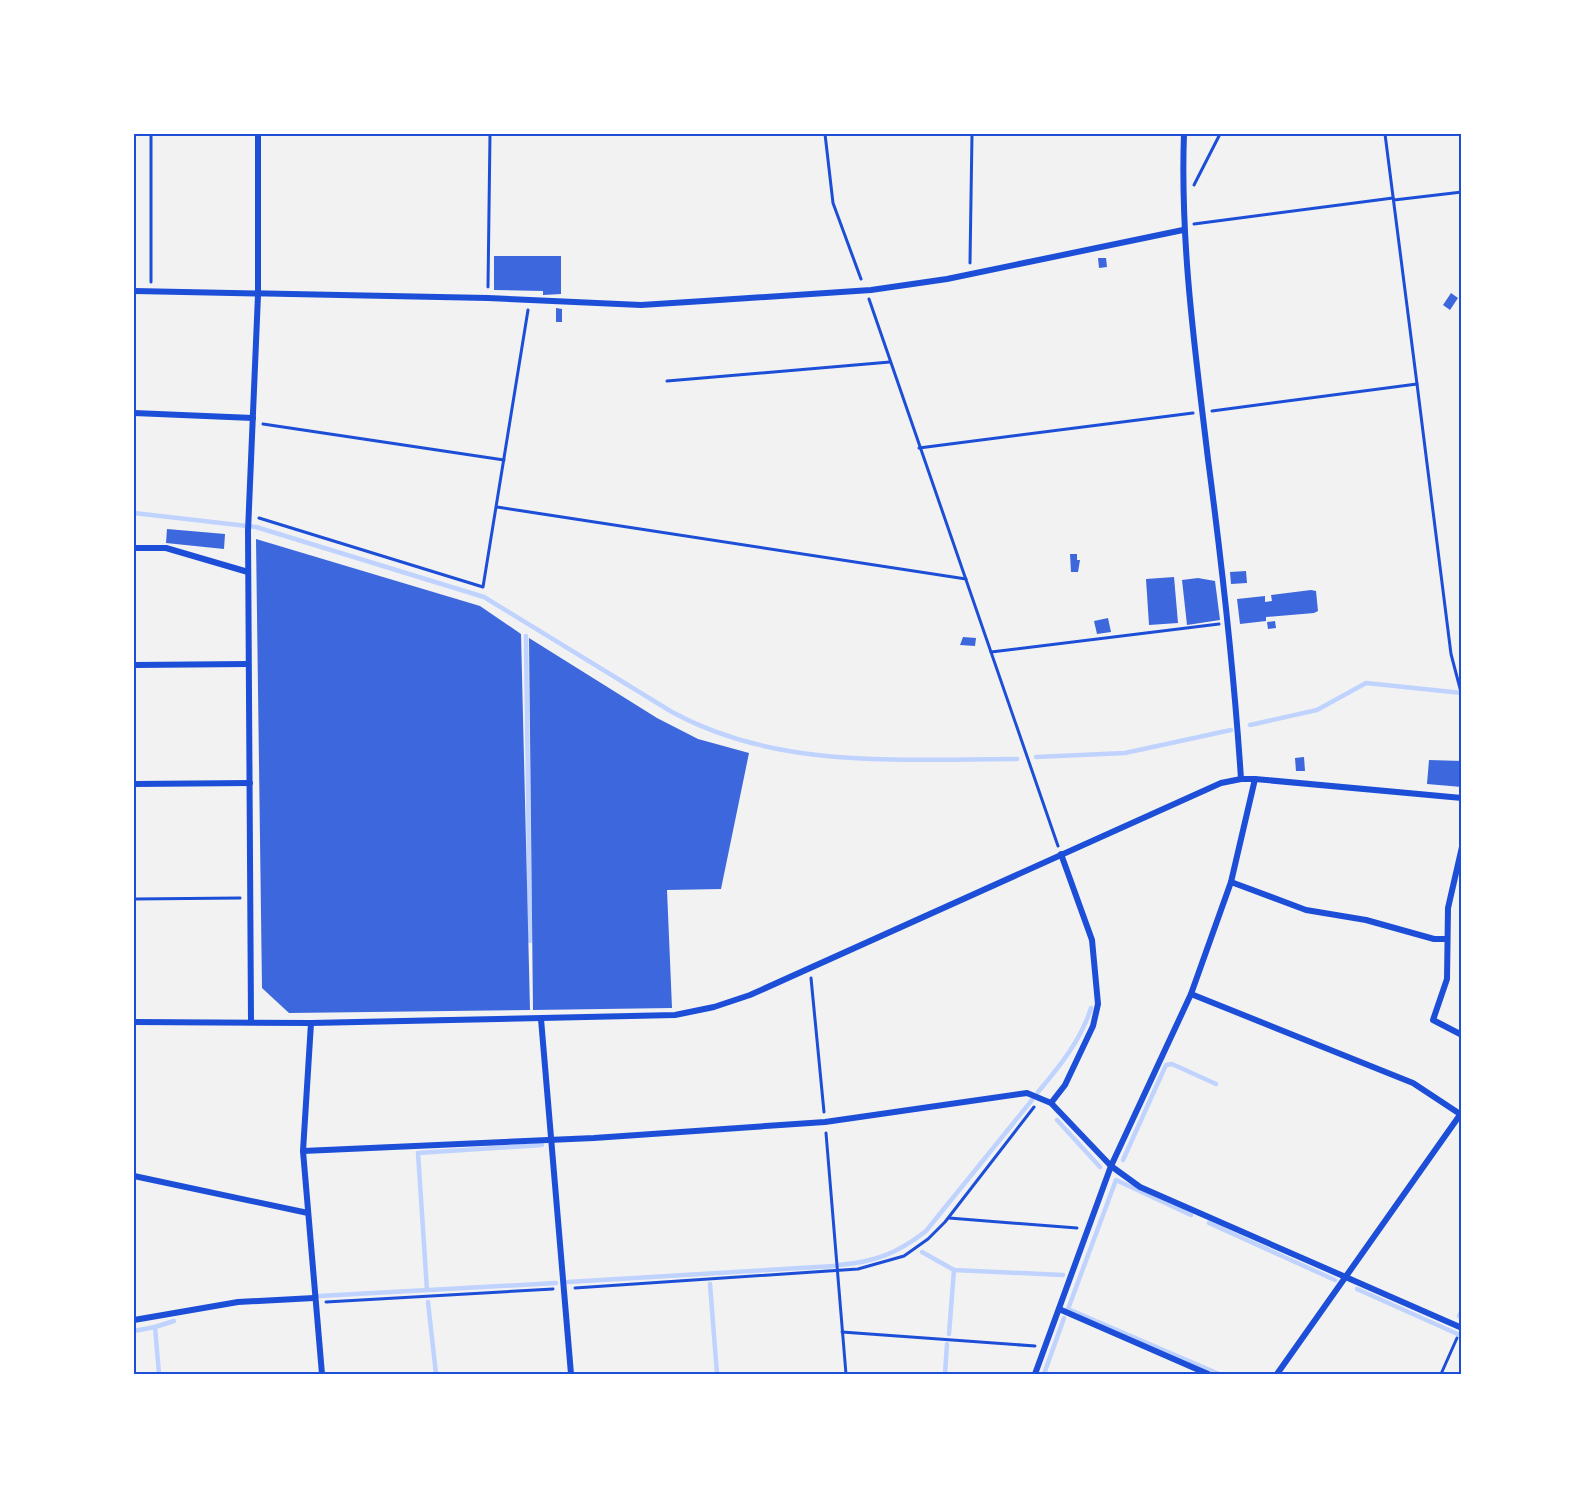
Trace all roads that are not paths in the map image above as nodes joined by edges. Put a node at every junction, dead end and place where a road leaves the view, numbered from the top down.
1 (258, 134) edge
2 (1184, 134) edge
3 (1183, 228) junction
4 (134, 291) edge
5 (258, 295) junction
6 (134, 413) edge
7 (253, 420) junction
8 (134, 548) edge
9 (248, 572) junction
10 (248, 664) junction
11 (134, 665) edge
12 (1241, 779) junction
13 (1255, 779) junction
14 (250, 783) junction
15 (134, 784) edge
16 (1461, 798) edge
17 (1461, 847) edge
18 (1061, 854) junction
19 (1231, 882) junction
20 (1448, 939) junction
21 (1191, 994) junction
22 (541, 1019) junction
23 (251, 1021) junction
24 (134, 1022) edge
25 (311, 1023) junction
26 (1461, 1035) edge
27 (1051, 1103) junction
28 (1461, 1113) edge
29 (551, 1140) junction
30 (303, 1150) junction
31 (1111, 1166) junction
32 (134, 1176) edge
33 (308, 1213) junction
34 (1347, 1275) junction
35 (314, 1300) junction
36 (1059, 1309) junction
37 (134, 1320) edge
38 (1461, 1327) edge
39 (322, 1374) edge
40 (571, 1374) edge
41 (1035, 1374) edge
42 (1208, 1374) edge
43 (1277, 1374) edge

1 - 5 street
2 - 3 street
3 - 5 street
3 - 12 street
4 - 5 street
5 - 7 street
6 - 7 street
7 - 9 street
8 - 9 street
9 - 10 street
10 - 11 street
10 - 14 street
12 - 13 street
12 - 18 street
13 - 16 street
13 - 19 street
14 - 15 street
14 - 23 street
17 - 20 street
18 - 22 street
18 - 27 street
19 - 20 street
19 - 21 street
20 - 26 street
21 - 28 street
21 - 31 street
22 - 25 street
22 - 29 street
23 - 24 street
23 - 25 street
25 - 30 street
27 - 29 street
27 - 31 street
28 - 34 street
29 - 30 street
29 - 40 street
30 - 33 street
31 - 34 street
31 - 36 street
32 - 33 street
33 - 35 street
34 - 38 street
34 - 43 street
35 - 37 street
35 - 39 street
36 - 41 street
36 - 42 street

